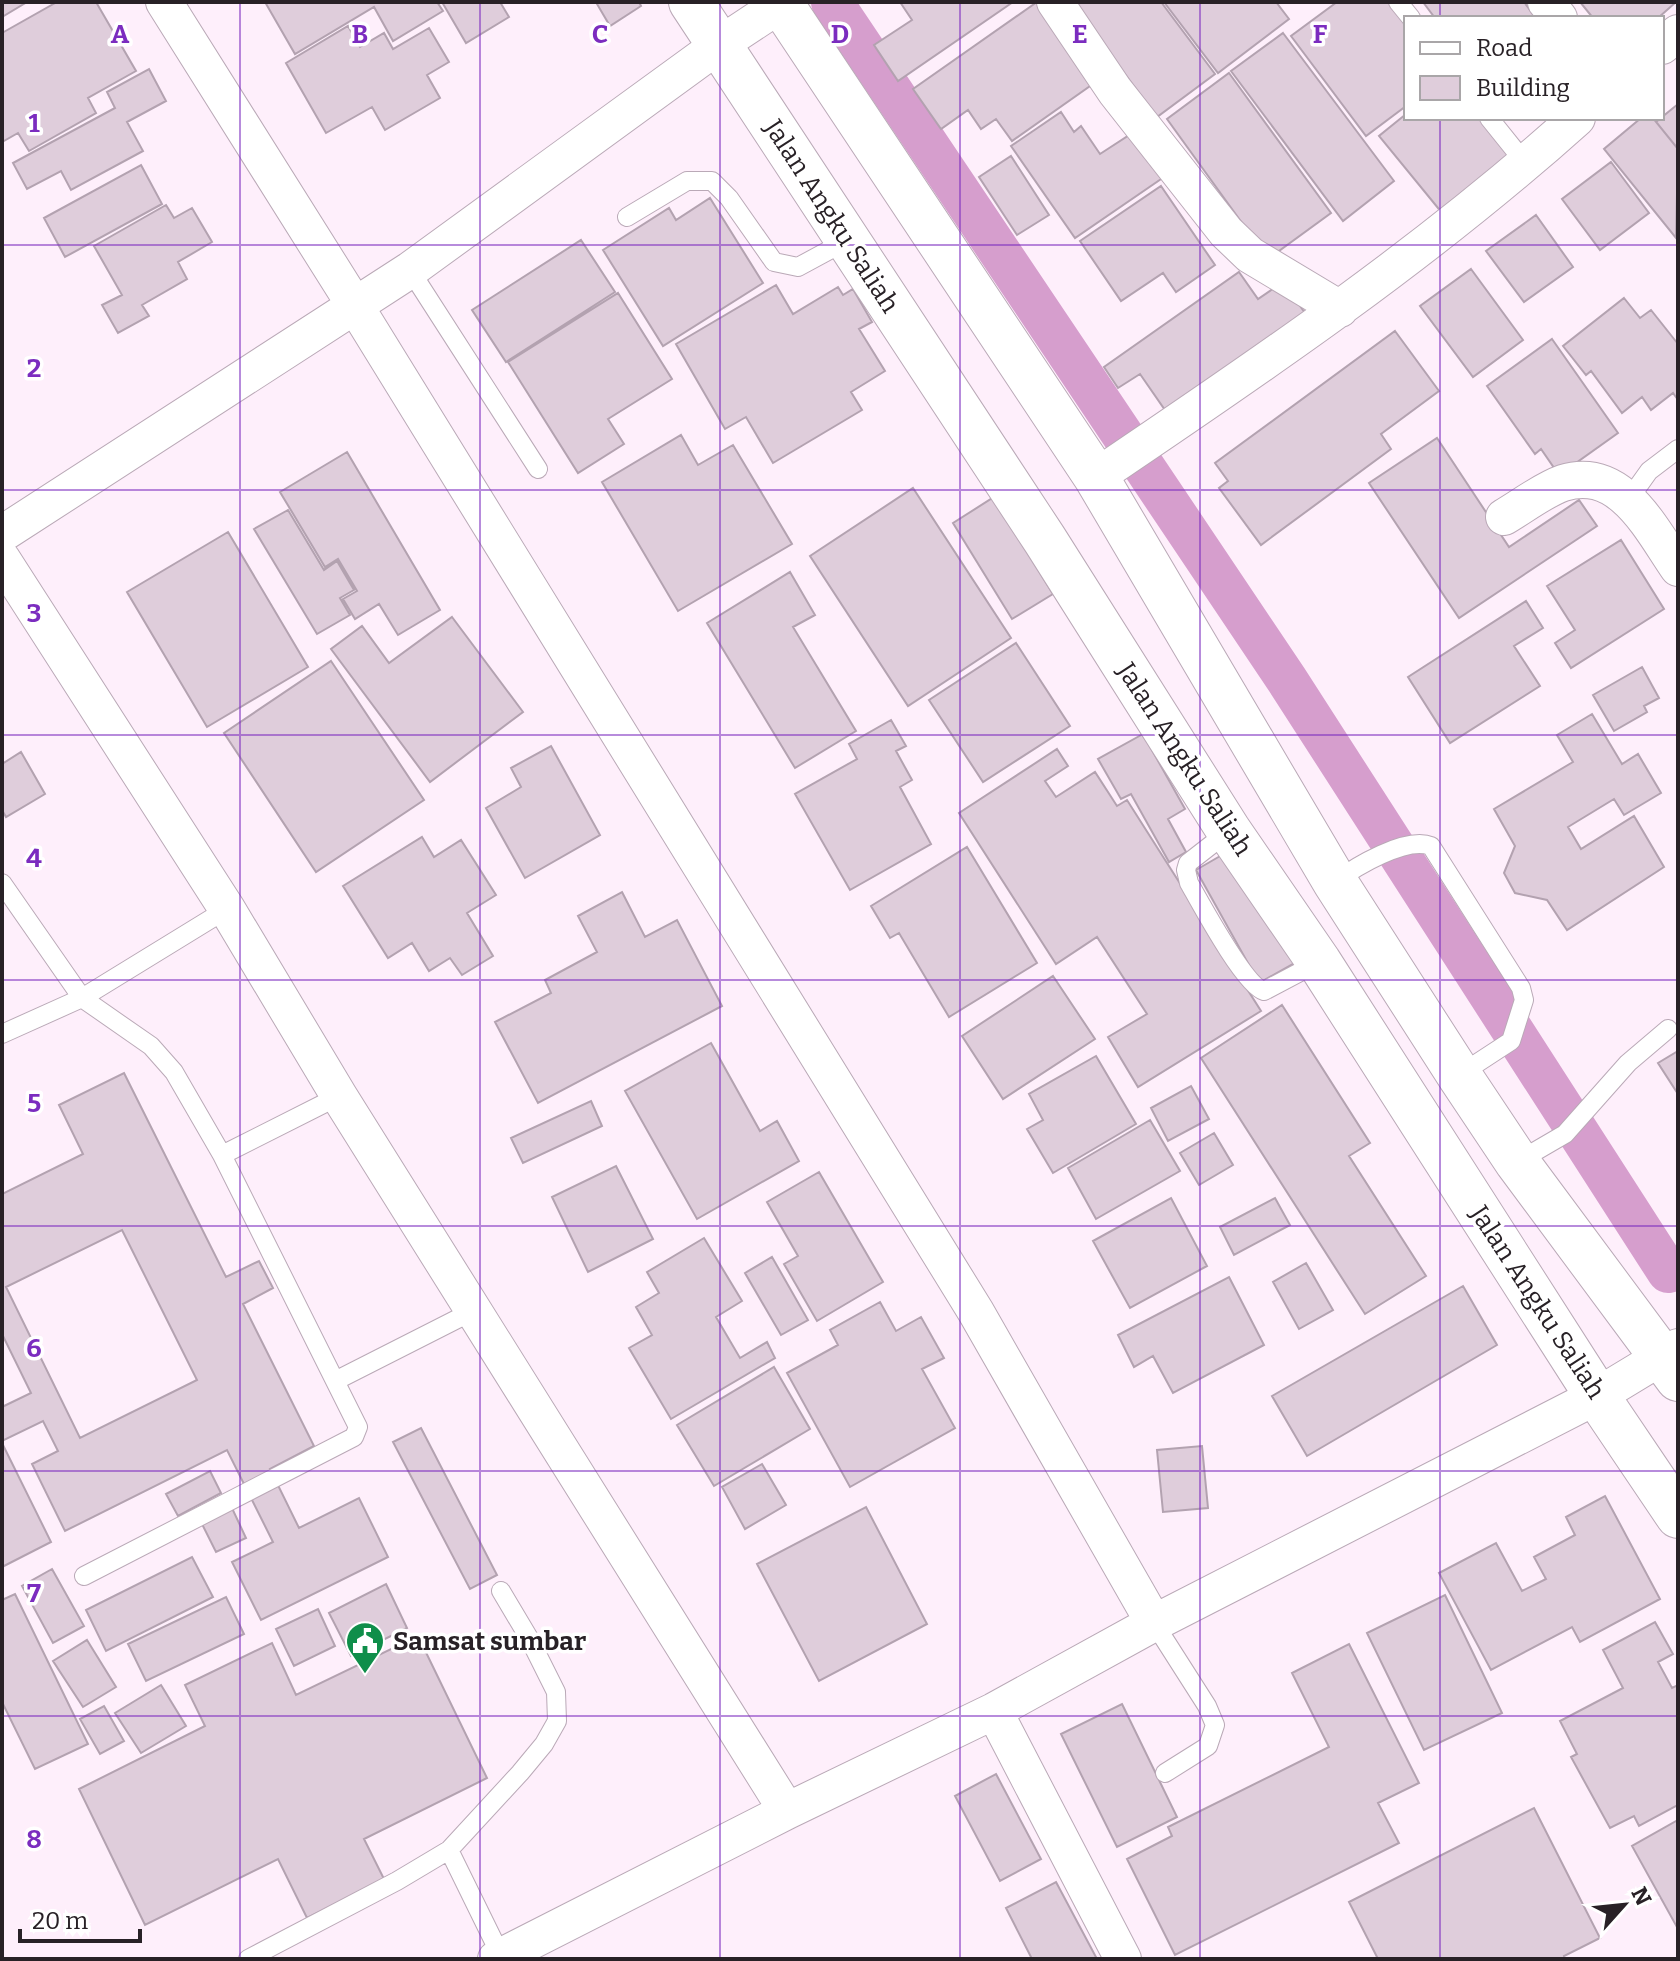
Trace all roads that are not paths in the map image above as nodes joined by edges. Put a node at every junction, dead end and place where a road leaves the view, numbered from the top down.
1 (164, 2) edge
2 (691, 2) edge
3 (1055, 2) edge
4 (780, 3) edge
5 (719, 45) junction
6 (1491, 120) edge
7 (1575, 120) edge
8 (1526, 164) junction
9 (627, 217) dead end
10 (848, 240) junction
11 (410, 270) junction
12 (354, 304) junction
13 (1340, 309) junction
14 (1678, 449) edge
15 (538, 469) dead end
16 (1103, 473) junction
17 (1629, 499) junction
18 (1504, 517) dead end
19 (2, 534) edge
20 (1678, 568) edge
21 (5, 574) edge
22 (1229, 831) junction
23 (1341, 877) junction
24 (2, 883) edge
25 (227, 909) junction
26 (1319, 962) junction
27 (82, 998) junction
28 (1668, 1029) dead end
29 (2, 1034) edge
30 (1468, 1068) junction
31 (339, 1096) junction
32 (222, 1155) junction
33 (1525, 1156) junction
34 (473, 1311) junction
35 (1673, 1361) edge
36 (335, 1381) junction
37 (1597, 1396) junction
38 (1678, 1516) edge
39 (84, 1576) dead end
40 (501, 1591) dead end
41 (1154, 1623) junction
42 (994, 1711) junction
43 (1165, 1773) dead end
44 (787, 1811) junction
45 (449, 1850) junction
46 (499, 1958) edge
47 (248, 1959) edge
48 (1123, 1959) edge

1 - 12 street
2 - 5 main road, Jalan Angku Saliah
3 - 13 street
4 - 5 street
4 - 16 main road
5 - 10 main road, Jalan Angku Saliah
5 - 11 street
6 - 8 lane
7 - 8 street
8 - 13 street
9 - 10 lane
10 - 22 main road, Jalan Angku Saliah
11 - 12 street
11 - 15 lane
12 - 19 street
12 - 41 street
13 - 16 street
14 - 17 lane
16 - 23 main road
17 - 18 street
17 - 20 street
21 - 25 street
22 - 26 main road, Jalan Angku Saliah
22 - 26 lane
23 - 30 main road
23 - 30 lane
24 - 27 lane
25 - 27 lane
25 - 31 street
26 - 37 main road, Jalan Angku Saliah
27 - 29 lane
27 - 32 lane
28 - 33 lane
30 - 33 main road
31 - 32 lane
31 - 34 street
32 - 36 lane
33 - 35 main road
34 - 36 lane
34 - 44 street
35 - 37 street
36 - 39 lane
37 - 38 main road, Jalan Angku Saliah
37 - 41 street
40 - 45 lane
41 - 42 street
41 - 43 lane
42 - 44 street
42 - 48 street
44 - 46 street
45 - 46 lane
45 - 47 lane

